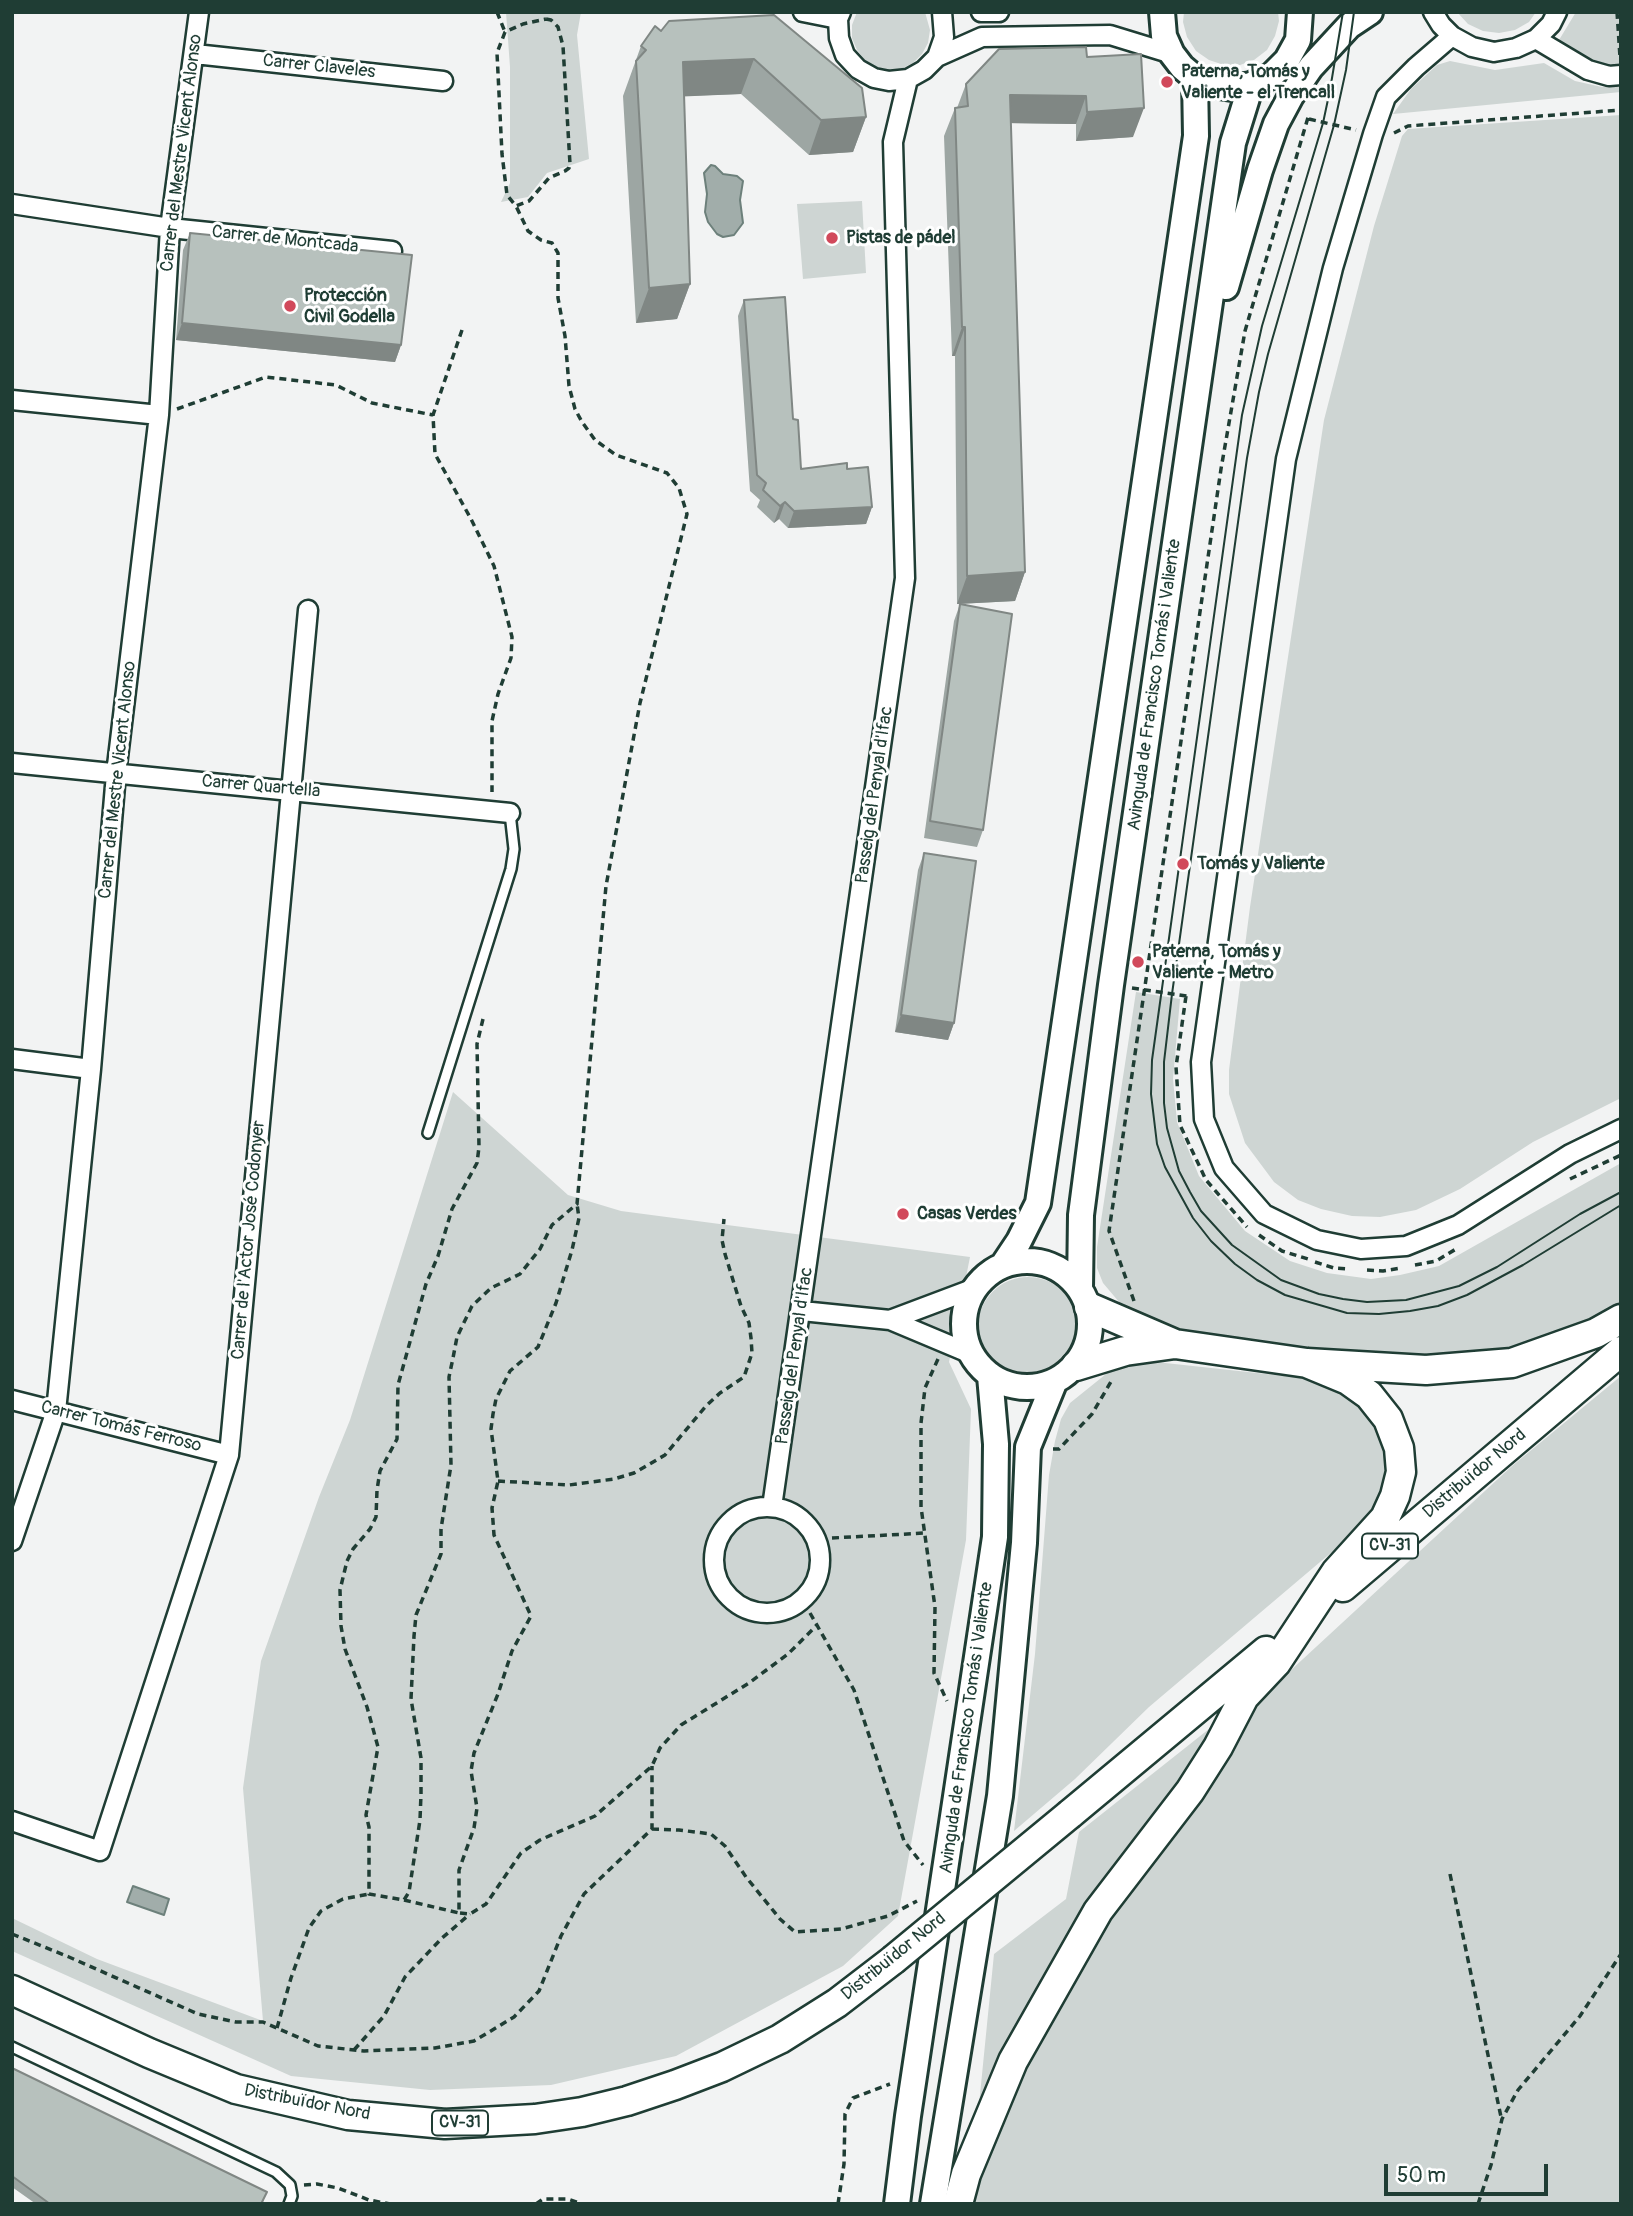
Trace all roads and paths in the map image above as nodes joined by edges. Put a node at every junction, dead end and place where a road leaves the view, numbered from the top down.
1 (199, 12) edge
2 (497, 12) edge
3 (803, 12) edge
4 (942, 12) edge
5 (981, 12) edge
6 (999, 12) edge
7 (1162, 12) edge
8 (1300, 12) edge
9 (1370, 12) edge
10 (1433, 12) edge
11 (1557, 12) edge
12 (1617, 12) edge
13 (840, 16) edge
14 (505, 32) junction
15 (1452, 36) junction
16 (1536, 39) junction
17 (195, 54) junction
18 (1172, 54) junction
19 (937, 57) junction
20 (1621, 59) edge
21 (1621, 75) edge
22 (1195, 78) junction
23 (908, 79) junction
24 (443, 81) dead end
25 (1251, 85) junction
26 (1621, 110) edge
27 (1308, 119) dead end
28 (1373, 134) junction
29 (12, 204) edge
30 (516, 206) junction
31 (170, 228) junction
32 (392, 251) edge
33 (462, 330) dead end
34 (12, 400) edge
35 (159, 415) junction
36 (433, 415) junction
37 (1193, 421) junction
38 (308, 610) dead end
39 (12, 763) edge
40 (116, 774) junction
41 (291, 790) junction
42 (502, 812) junction
43 (1111, 985) junction
44 (1186, 996) junction
45 (1211, 999) junction
46 (483, 1019) dead end
47 (12, 1059) edge
48 (91, 1069) junction
49 (1621, 1129) edge
50 (428, 1133) dead end
51 (1621, 1155) edge
52 (1567, 1181) dead end
53 (578, 1204) junction
54 (724, 1219) dead end
55 (1459, 1247) dead end
56 (1003, 1265) junction
57 (975, 1288) junction
58 (1084, 1298) junction
59 (802, 1311) junction
60 (1621, 1319) edge
61 (890, 1320) junction
62 (1175, 1344) junction
63 (941, 1350) dead end
64 (1621, 1351) edge
65 (971, 1354) junction
66 (1307, 1363) junction
67 (1076, 1366) junction
68 (990, 1376) junction
69 (1054, 1383) junction
70 (12, 1400) edge
71 (56, 1411) junction
72 (229, 1455) junction
73 (498, 1481) junction
74 (772, 1507) junction
75 (925, 1533) junction
76 (832, 1538) dead end
77 (12, 1541) edge
78 (810, 1613) dead end
79 (1301, 1622) junction
80 (817, 1625) junction
81 (949, 1707) dead end
82 (652, 1766) junction
83 (12, 1821) edge
84 (652, 1829) junction
85 (925, 1867) dead end
86 (1450, 1874) dead end
87 (369, 1894) junction
88 (404, 1900) junction
89 (919, 1900) dead end
90 (458, 1913) junction
91 (470, 1914) junction
92 (12, 1934) edge
93 (1621, 1954) edge
94 (12, 1990) edge
95 (277, 2028) junction
96 (12, 2047) edge
97 (354, 2050) junction
98 (890, 2084) dead end
99 (1502, 2119) junction
100 (290, 2200) edge
101 (390, 2204) edge
102 (536, 2204) edge
103 (582, 2204) edge
104 (838, 2204) edge
105 (897, 2204) edge
106 (933, 2204) edge
107 (958, 2204) edge
108 (1478, 2204) edge

1 - 17 street, Carrer del Mestre Vicent Alonso
2 - 14 path
3 - 13 street
4 - 19 street
5 - 6 street
7 - 18 main road
8 - 25 main road
9 - 37 main road
10 - 15 street
11 - 16 street
12 - 20 path
13 - 23 street
14 - 30 path
14 - 30 path
15 - 16 street
15 - 28 street
16 - 21 street
17 - 24 street, Carrer Claveles
17 - 31 street, Carrer del Mestre Vicent Alonso
18 - 19 street
18 - 22 main road
19 - 23 street
22 - 25 main road
22 - 56 main road
23 - 59 street, Passeig del Penyal d'Ifac
25 - 37 main road, Avinguda de Francisco Tomás i Valiente
26 - 28 path
27 - 28 path
28 - 45 street
29 - 31 street, Carrer de Montcada
30 - 53 path
31 - 32 street, Carrer de Montcada
31 - 35 street, Carrer del Mestre Vicent Alonso
33 - 36 path
34 - 35 street
35 - 36 path
35 - 40 street, Carrer del Mestre Vicent Alonso
36 - 42 path
37 - 43 main road, Avinguda de Francisco Tomás i Valiente
38 - 41 street, Carrer de l'Actor José Codonyer
39 - 40 street, Carrer Quartella
40 - 41 street, Carrer Quartella
40 - 48 street, Carrer del Mestre Vicent Alonso
41 - 42 street, Carrer Quartella
41 - 72 street, Carrer de l'Actor José Codonyer
42 - 50 lane
43 - 44 path
43 - 58 main road, Avinguda de Francisco Tomás i Valiente
44 - 45 path
44 - 55 path
45 - 49 street
46 - 87 path
47 - 48 street
48 - 71 street, Carrer del Mestre Vicent Alonso
51 - 52 path
53 - 73 path
53 - 88 path
54 - 73 path
56 - 57 main road
56 - 58 main road
57 - 61 street
57 - 65 main road
58 - 62 main road
58 - 67 main road
59 - 61 street
59 - 74 street, Passeig del Penyal d'Ifac
60 - 66 main road
61 - 65 street
62 - 66 main road
62 - 67 main road
63 - 75 path
64 - 79 main road, Distribuïdor Nord / CV-31
65 - 68 main road
66 - 79 main road
67 - 69 main road
68 - 69 main road
68 - 105 main road, Avinguda de Francisco Tomás i Valiente
69 - 106 main road, Avinguda de Francisco Tomás i Valiente
70 - 71 street, Carrer Tomás Ferroso
71 - 72 street, Carrer Tomás Ferroso
71 - 77 street, Carrer del Mestre Vicent Alonso
72 - 83 street, Carrer de l'Actor José Codonyer
73 - 90 path
74 - 74 street
75 - 76 path
75 - 81 path
78 - 80 path
79 - 94 main road, Distribuïdor Nord / CV-31, bridge
79 - 107 main road
80 - 82 path
80 - 85 path
82 - 84 path
82 - 91 path
84 - 89 path
84 - 97 path
86 - 99 path
87 - 88 path
87 - 95 path
88 - 90 path
90 - 91 path
91 - 97 path
92 - 95 path
93 - 99 path
95 - 97 path
96 - 100 lane
98 - 104 path
99 - 108 path
100 - 101 path
102 - 103 path

